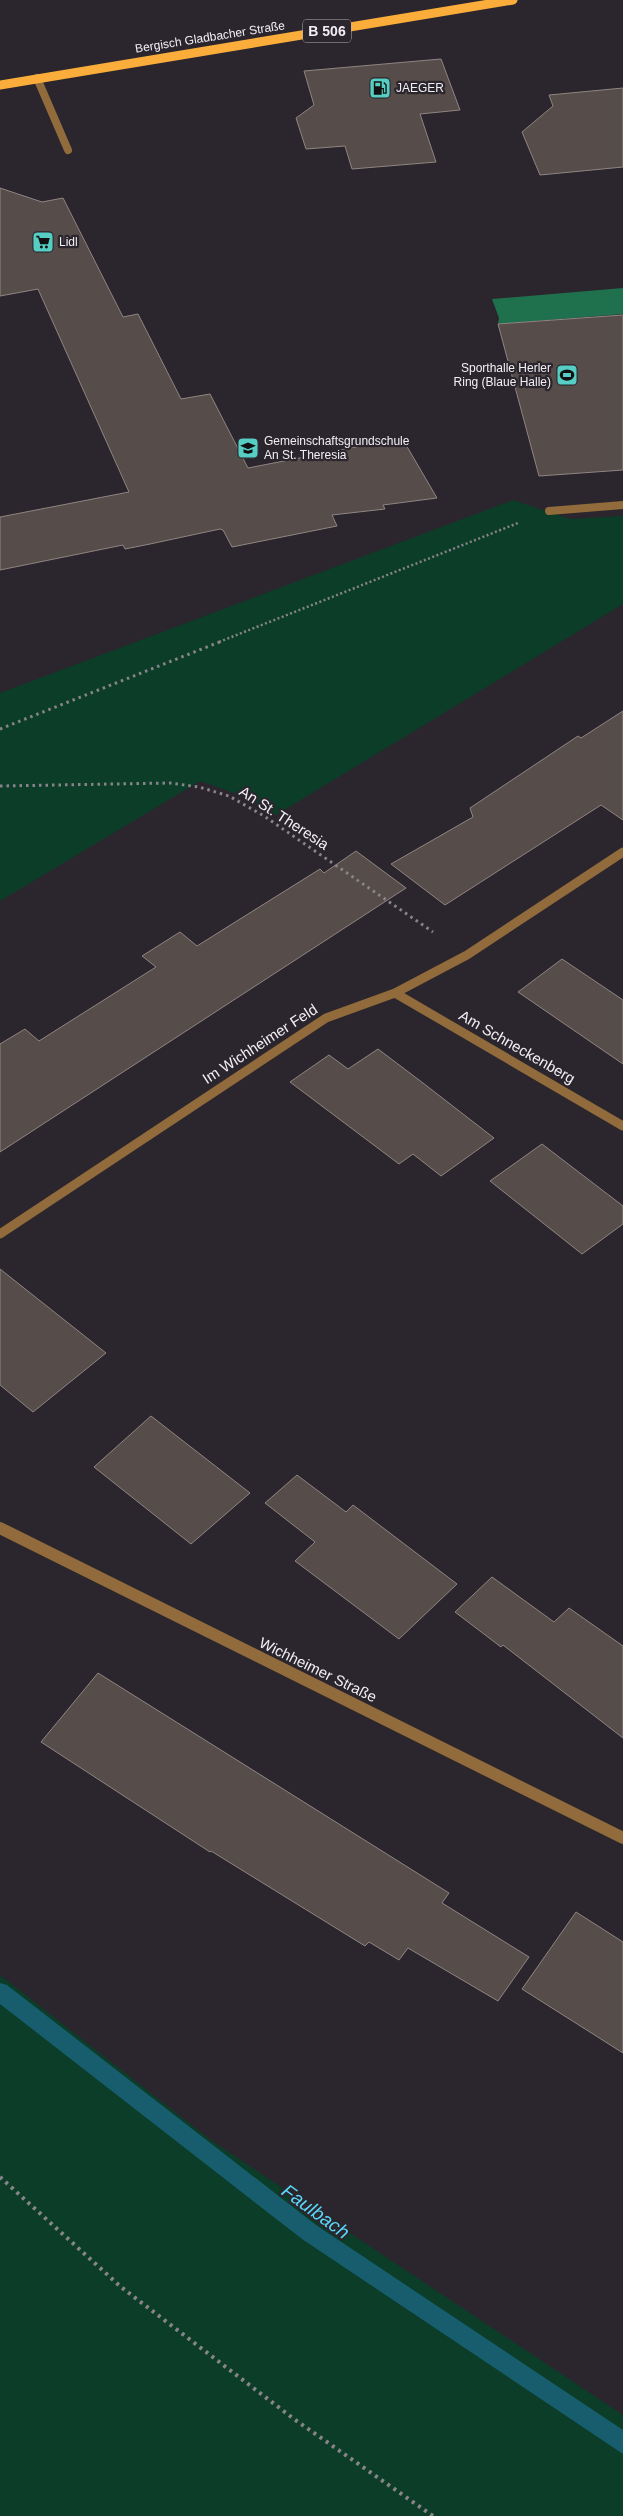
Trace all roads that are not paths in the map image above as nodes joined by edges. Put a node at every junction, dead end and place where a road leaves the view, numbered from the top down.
1 (462, 0) edge
2 (513, 0) edge
3 (467, 8) junction
4 (37, 78) junction
5 (0, 84) edge
6 (68, 150) dead end
7 (623, 505) edge
8 (549, 510) road end
9 (623, 852) edge
10 (395, 993) junction
11 (623, 1126) edge
12 (0, 1234) edge
13 (0, 1528) edge
14 (623, 1838) edge

1 - 3 street
2 - 3 main road, Bergisch Gladbacher Straße / B 506
3 - 4 main road, Bergisch Gladbacher Straße / B 506
4 - 5 main road, Bergisch Gladbacher Straße / B 506
4 - 6 street
7 - 8 street
9 - 10 street, Im Wichheimer Feld
10 - 11 street, Am Schneckenberg
10 - 12 street, Im Wichheimer Feld
13 - 14 street, Wichheimer Straße

